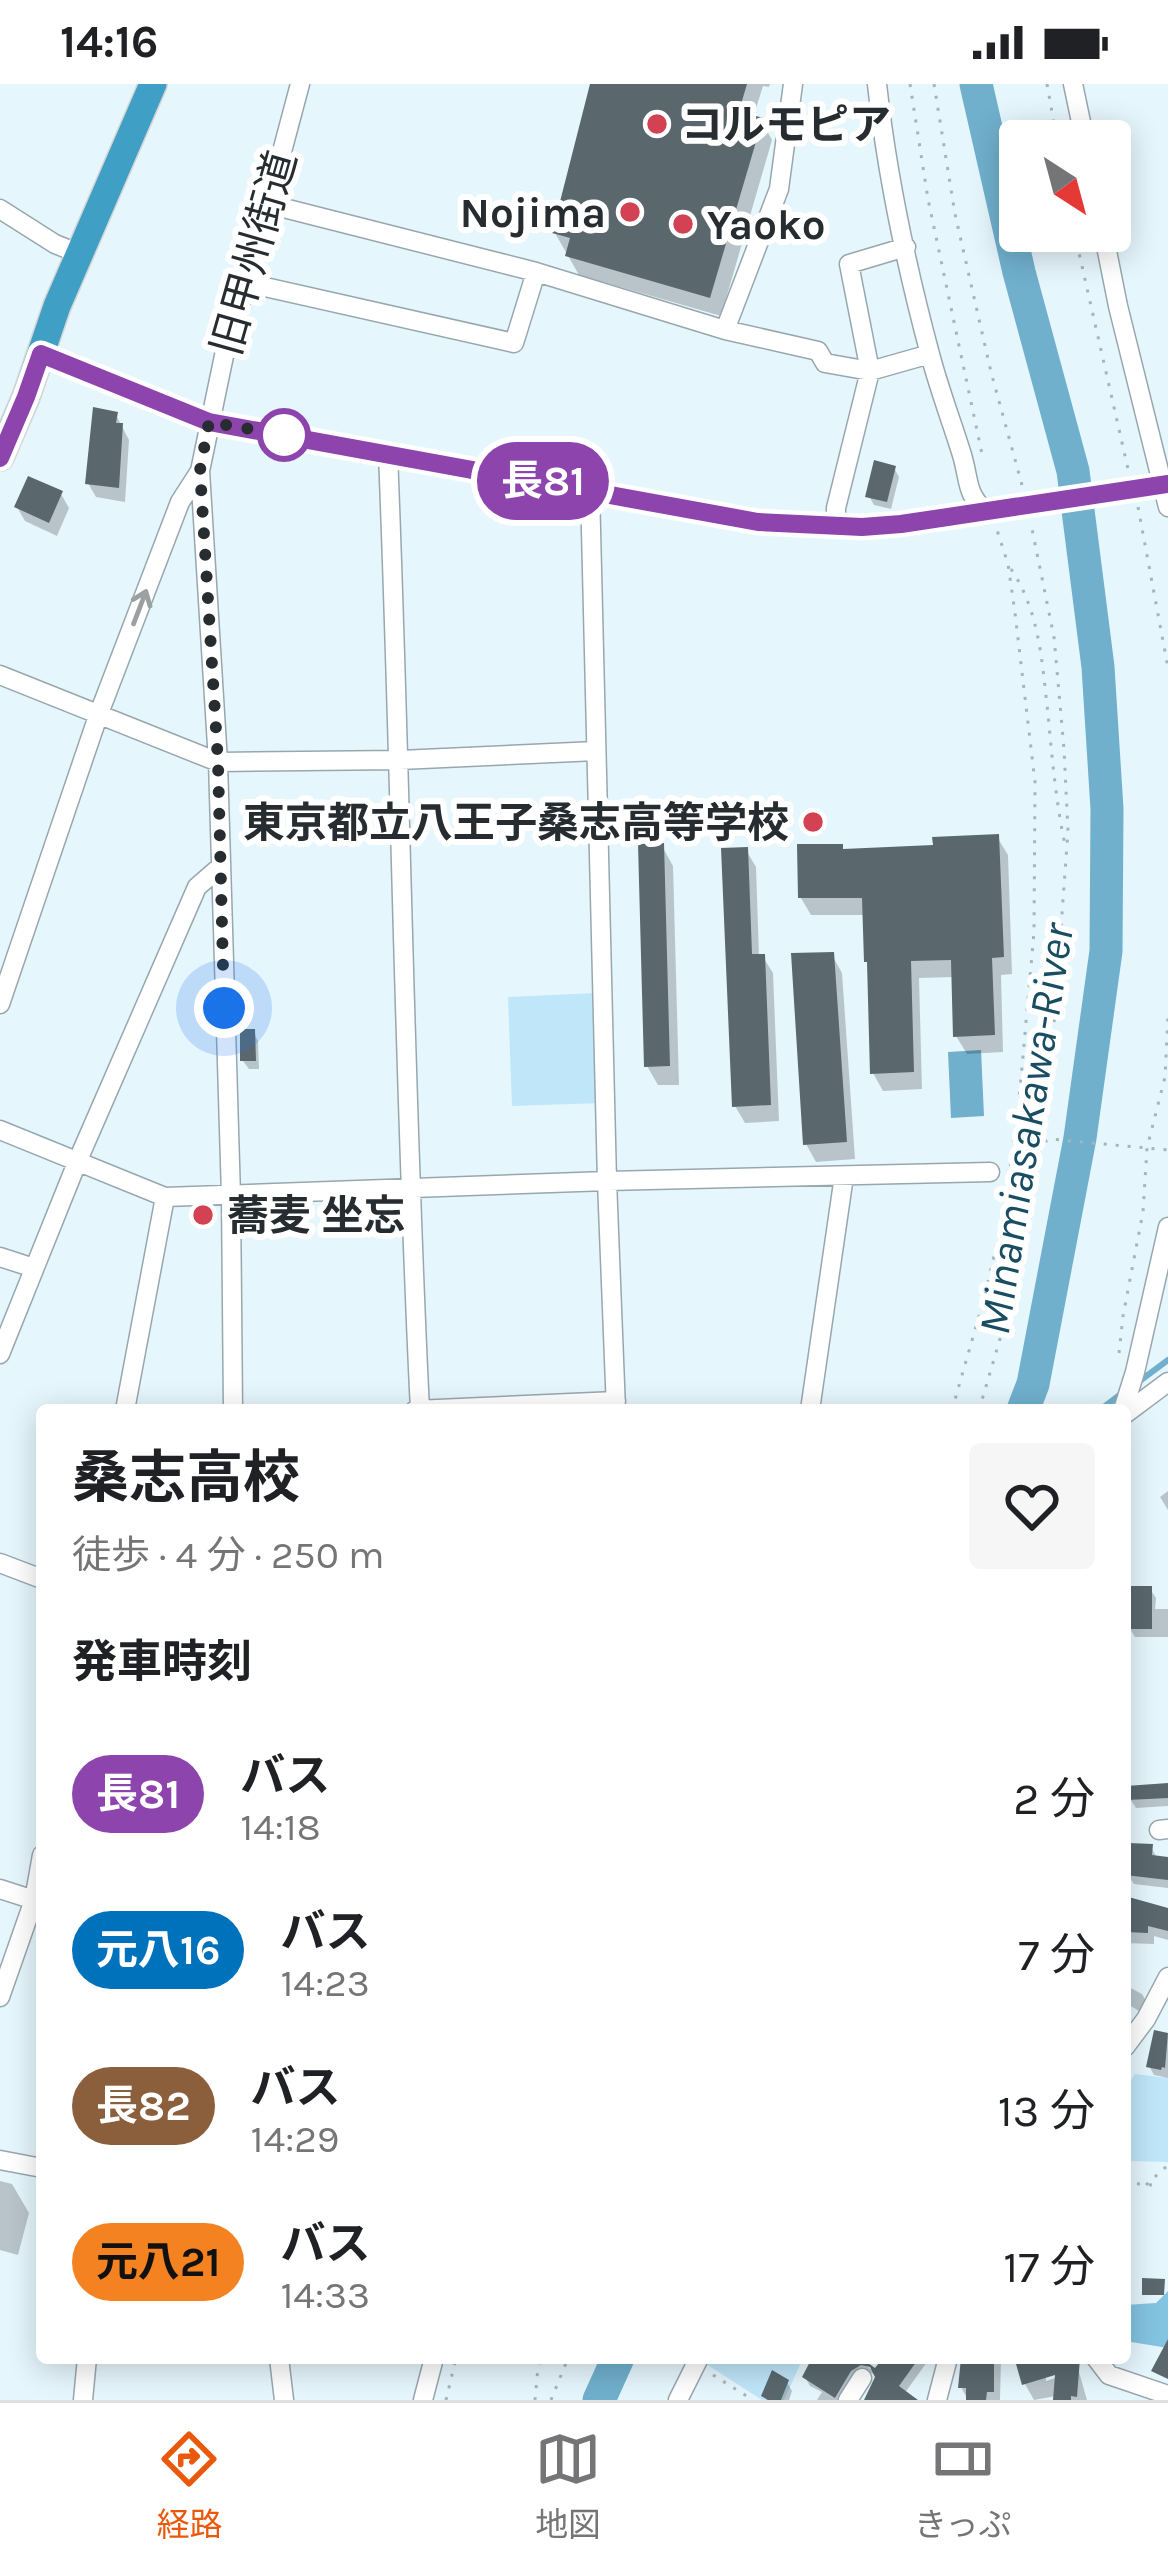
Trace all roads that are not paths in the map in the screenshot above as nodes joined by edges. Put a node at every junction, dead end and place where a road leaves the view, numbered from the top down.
1 (153, 84) edge
2 (300, 84) edge
3 (793, 84) edge
4 (878, 84) edge
5 (1073, 84) edge
6 (1081, 120) edge
7 (268, 204) junction
8 (0, 209) edge
9 (906, 248) junction
10 (1106, 252) edge
11 (80, 254) junction
12 (536, 272) junction
13 (247, 283) junction
14 (725, 330) junction
15 (41, 354) junction
16 (930, 354) junction
17 (870, 371) junction
18 (209, 422) junction
19 (388, 454) junction
20 (0, 457) edge
21 (200, 470) junction
22 (1165, 484) edge
23 (590, 489) junction
24 (1168, 507) edge
25 (997, 511) junction
26 (836, 526) junction
27 (0, 675) edge
28 (98, 716) junction
29 (596, 751) junction
30 (400, 760) junction
31 (218, 762) junction
32 (220, 867) junction
33 (0, 1004) edge
34 (0, 1130) edge
35 (78, 1160) junction
36 (990, 1172) dead end
37 (844, 1175) junction
38 (607, 1181) junction
39 (408, 1189) junction
40 (230, 1196) junction
41 (165, 1197) junction
42 (1168, 1227) edge
43 (0, 1257) edge
44 (34, 1268) junction
45 (0, 1354) edge
46 (1168, 1382) edge
47 (126, 1404) edge
48 (233, 1404) edge
49 (417, 1404) edge
50 (616, 1404) edge
51 (811, 1404) edge
52 (1125, 1404) edge
53 (1131, 1405) edge
54 (0, 1563) edge
55 (36, 1577) edge
56 (0, 1889) edge
57 (36, 1899) edge
58 (36, 1905) edge
59 (1168, 1976) edge
60 (0, 1997) edge
61 (1146, 2019) junction
62 (1168, 2020) edge
63 (1131, 2040) edge
64 (0, 2160) edge
65 (36, 2167) edge
66 (87, 2364) edge
67 (280, 2364) edge
68 (432, 2364) edge
69 (697, 2364) edge
70 (947, 2364) edge
71 (1101, 2364) edge
72 (862, 2378) dead end
73 (1168, 2395) edge
74 (82, 2400) edge
75 (284, 2400) edge
76 (423, 2400) edge
77 (678, 2400) edge
78 (848, 2400) edge
79 (937, 2400) edge

1 - 11 highway
2 - 7 street, 旧甲州街道
3 - 14 street
4 - 9 street
5 - 6 street
7 - 12 street
7 - 13 street, 旧甲州街道
8 - 11 street
9 - 16 street
9 - 17 street
10 - 22 street
11 - 15 highway
12 - 13 street
12 - 14 street
13 - 18 street, 旧甲州街道
14 - 17 street
15 - 18 street
15 - 20 highway
16 - 17 street
16 - 25 street
17 - 26 street
18 - 19 street
18 - 21 street, 旧甲州街道
19 - 23 street
19 - 30 street
28 -> 21 street
21 - 31 street
22 - 24 street
22 - 25 street, bridge
23 - 26 street
23 - 29 street
25 - 26 street
27 - 28 street
28 - 31 street
28 - 33 street
29 - 30 street
29 - 38 street
30 - 31 street
30 - 39 street
31 - 32 street
32 - 35 street
32 - 40 street
34 - 35 street
35 - 41 street
35 - 44 street
36 - 37 street
37 - 38 street
37 - 51 street
38 - 39 street
38 - 50 street
39 - 40 street
39 - 49 street
40 - 41 street
40 - 48 street
41 - 47 street
42 - 52 street
43 - 44 street
44 - 45 street
46 - 53 street
54 - 55 street
56 - 57 street
58 - 60 street
59 - 61 street
61 - 62 street
61 - 63 street
64 - 65 street
66 - 74 street
67 - 75 street
68 - 76 street
69 - 77 street
70 - 79 street
71 - 73 street
72 - 78 street

